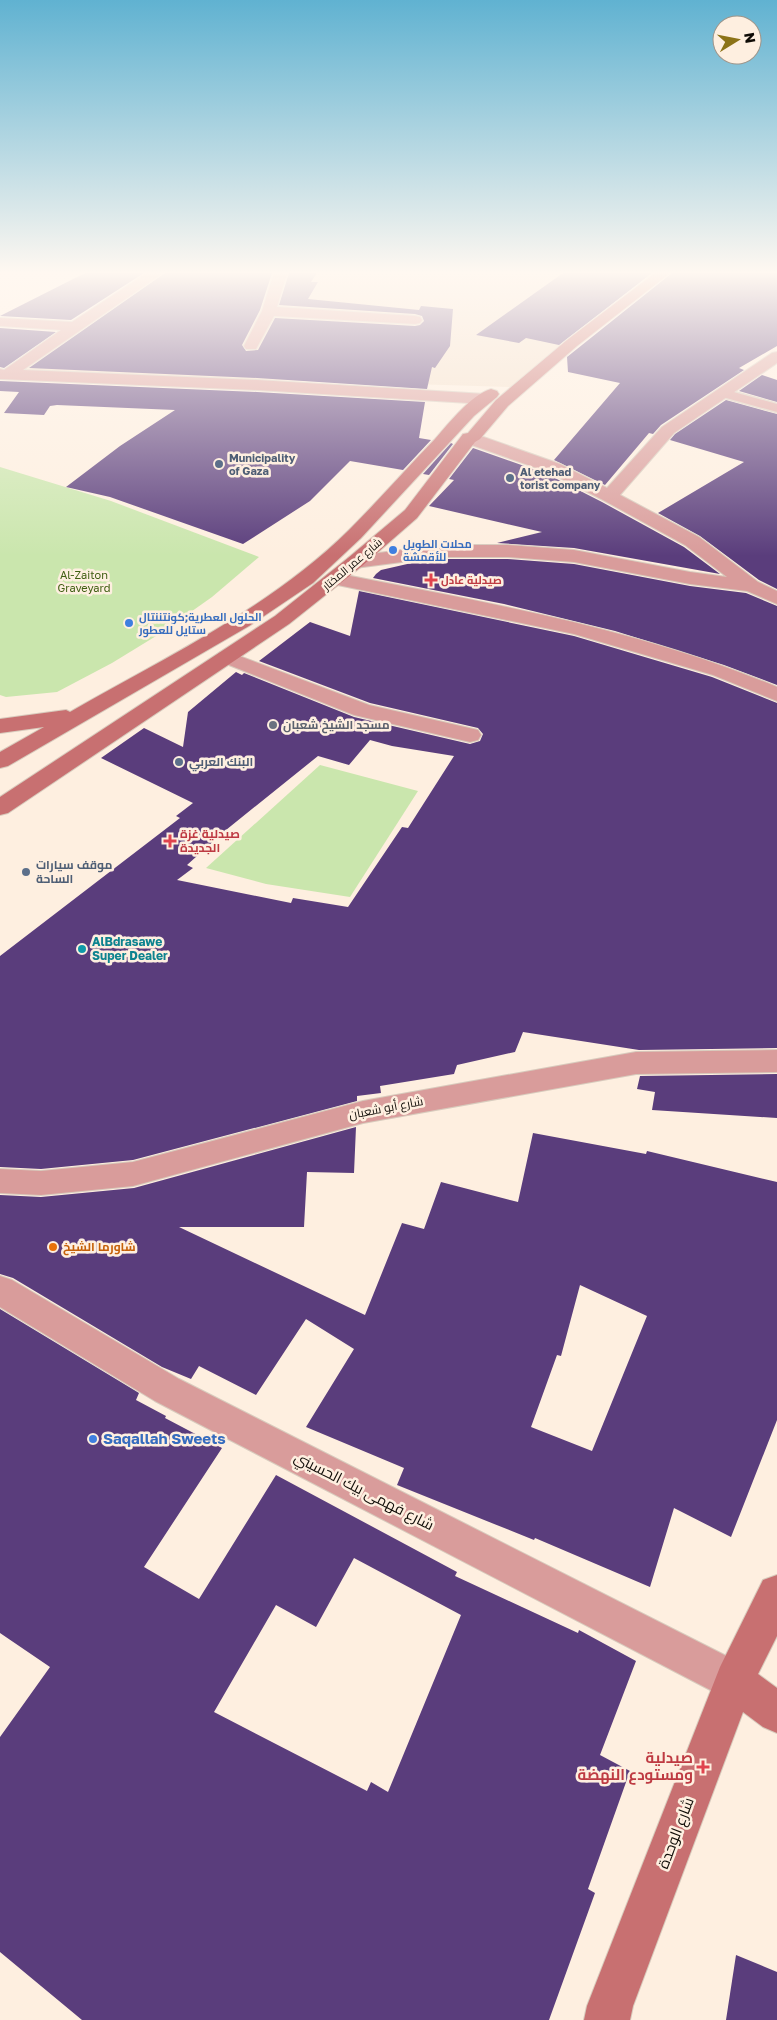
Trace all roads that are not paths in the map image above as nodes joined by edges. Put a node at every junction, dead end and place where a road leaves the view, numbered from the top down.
1 (522, 367) edge
2 (544, 367) edge
3 (761, 367) edge
4 (4, 374) edge
5 (723, 393) junction
6 (485, 399) junction
7 (777, 408) edge
8 (469, 438) junction
9 (609, 496) junction
10 (355, 562) junction
11 (335, 578) junction
12 (751, 586) junction
13 (777, 598) edge
14 (226, 657) junction
15 (777, 696) edge
16 (80, 715) junction
17 (0, 726) edge
18 (470, 735) dead end
19 (0, 761) edge
20 (0, 808) edge
21 (777, 1061) edge
22 (0, 1181) edge
23 (0, 1290) edge
24 (777, 1594) edge
25 (734, 1681) junction
26 (777, 1713) edge
27 (607, 2020) edge

1 - 6 main road, شارع عمر المختار
2 - 8 main road, شارع عمر المختار
3 - 5 street
4 - 6 street
5 - 7 lane
5 - 9 street
6 - 16 main road, شارع عمر المختار
8 - 9 street
8 - 10 main road, شارع عمر المختار
9 - 12 street
10 - 11 main road, شارع عمر المختار
10 - 12 street
11 - 14 main road, شارع عمر المختار
11 - 15 street
12 - 13 street
14 - 18 street
14 - 20 main road, شارع عمر المختار
16 - 17 main road
16 - 19 main road, شارع عمر المختار
21 - 22 street, شارع أبو شعبان
23 - 25 street, شارع فهمى بيك الحسيني
24 - 25 main road, شارع الوحدة
25 - 26 main road
25 - 27 main road, شارع الوحدة

